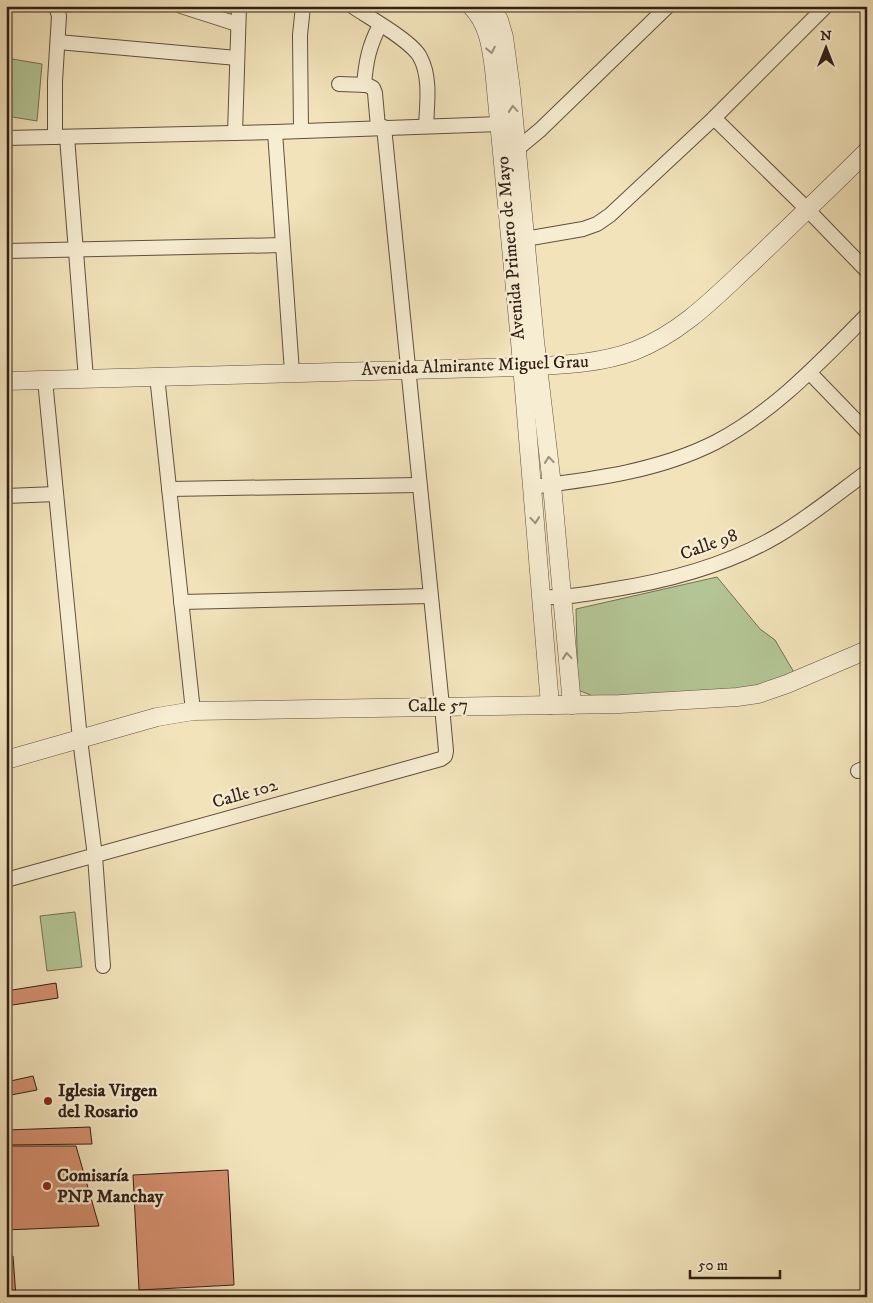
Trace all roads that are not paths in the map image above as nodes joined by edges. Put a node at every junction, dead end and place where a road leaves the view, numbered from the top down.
1 (56, 6) edge
2 (181, 6) edge
3 (239, 6) edge
4 (303, 6) edge
5 (352, 6) edge
6 (471, 6) edge
7 (491, 6) edge
8 (668, 6) edge
9 (826, 6) edge
10 (237, 24) junction
11 (380, 25) junction
12 (58, 42) junction
13 (237, 58) junction
14 (339, 84) dead end
15 (364, 85) junction
16 (714, 118) junction
17 (500, 124) junction
18 (426, 126) junction
19 (381, 127) junction
20 (302, 131) junction
21 (275, 132) junction
22 (235, 133) junction
23 (61, 137) junction
24 (6, 138) edge
25 (517, 149) junction
26 (867, 151) edge
27 (807, 209) junction
28 (525, 240) junction
29 (283, 245) junction
30 (75, 249) junction
31 (6, 251) edge
32 (867, 272) edge
33 (867, 315) edge
34 (530, 367) junction
35 (407, 370) junction
36 (292, 372) junction
37 (810, 373) junction
38 (157, 376) junction
39 (86, 379) junction
40 (45, 380) junction
41 (6, 381) edge
42 (867, 432) edge
43 (867, 472) edge
44 (552, 485) junction
45 (419, 486) junction
46 (532, 487) junction
47 (169, 490) junction
48 (56, 494) junction
49 (6, 496) edge
50 (430, 596) junction
51 (542, 598) junction
52 (562, 598) junction
53 (181, 602) junction
54 (867, 650) edge
55 (550, 705) junction
56 (572, 705) junction
57 (442, 706) junction
58 (193, 711) junction
59 (80, 739) junction
60 (6, 760) edge
61 (95, 856) junction
62 (6, 880) edge
63 (103, 966) dead end

1 - 12 street
2 - 10 street
3 - 10 street
4 - 20 street
5 - 11 street
6 -> 17 street, Avenida Primero de Mayo
25 -> 7 street, Avenida Primero de Mayo
8 - 25 street
9 - 16 street
10 - 13 street
11 - 15 street
11 - 18 street
12 - 13 street
12 - 23 street
13 - 22 street
14 - 15 street
15 - 19 street, Calle 102
16 - 27 street
16 - 28 street
17 - 18 street
17 - 34 street, Avenida Primero de Mayo
18 - 19 street
19 - 20 street
19 - 35 street, Calle 102
20 - 21 street
21 - 22 street
21 - 29 street
22 - 23 street
23 - 24 street
23 - 30 street
25 - 28 street, Avenida Primero de Mayo
26 - 27 street, Avenida Almirante Miguel Grau
27 - 32 street
27 - 34 street, Avenida Almirante Miguel Grau
28 - 34 street, Avenida Primero de Mayo
29 - 30 street
29 - 36 street
30 - 31 street
30 - 39 street
33 - 37 street
34 - 35 street, Avenida Almirante Miguel Grau
44 -> 34 street, Avenida Primero de Mayo
34 - 46 street, Avenida Primero de Mayo
35 - 36 street, Avenida Almirante Miguel Grau
35 - 45 street, Calle 102
36 - 38 street, Avenida Almirante Miguel Grau
37 - 42 street
37 - 44 street
38 - 39 street, Avenida Almirante Miguel Grau
38 - 47 street
39 - 40 street, Avenida Almirante Miguel Grau
40 - 41 street, Avenida Almirante Miguel Grau
40 - 48 street
43 - 52 street, Calle 98
44 - 46 street
44 - 52 street, Avenida Primero de Mayo
45 - 47 street
45 - 50 street, Calle 102
46 -> 51 street, Avenida Primero de Mayo
47 - 53 street
48 - 49 street
48 - 59 street
50 - 53 street
50 - 57 street, Calle 102
51 - 52 street, Calle 98
51 - 55 street, Avenida Primero de Mayo
56 -> 52 street, Avenida Primero de Mayo
53 - 58 street
54 - 56 street, Calle 57
55 - 56 street, Calle 57
55 - 57 street, Calle 57
57 - 58 street, Calle 57
57 - 61 street, Calle 102
58 - 59 street, Calle 57
59 - 60 street, Calle 57
59 - 61 street
61 - 62 street, Calle 102
61 - 63 street

